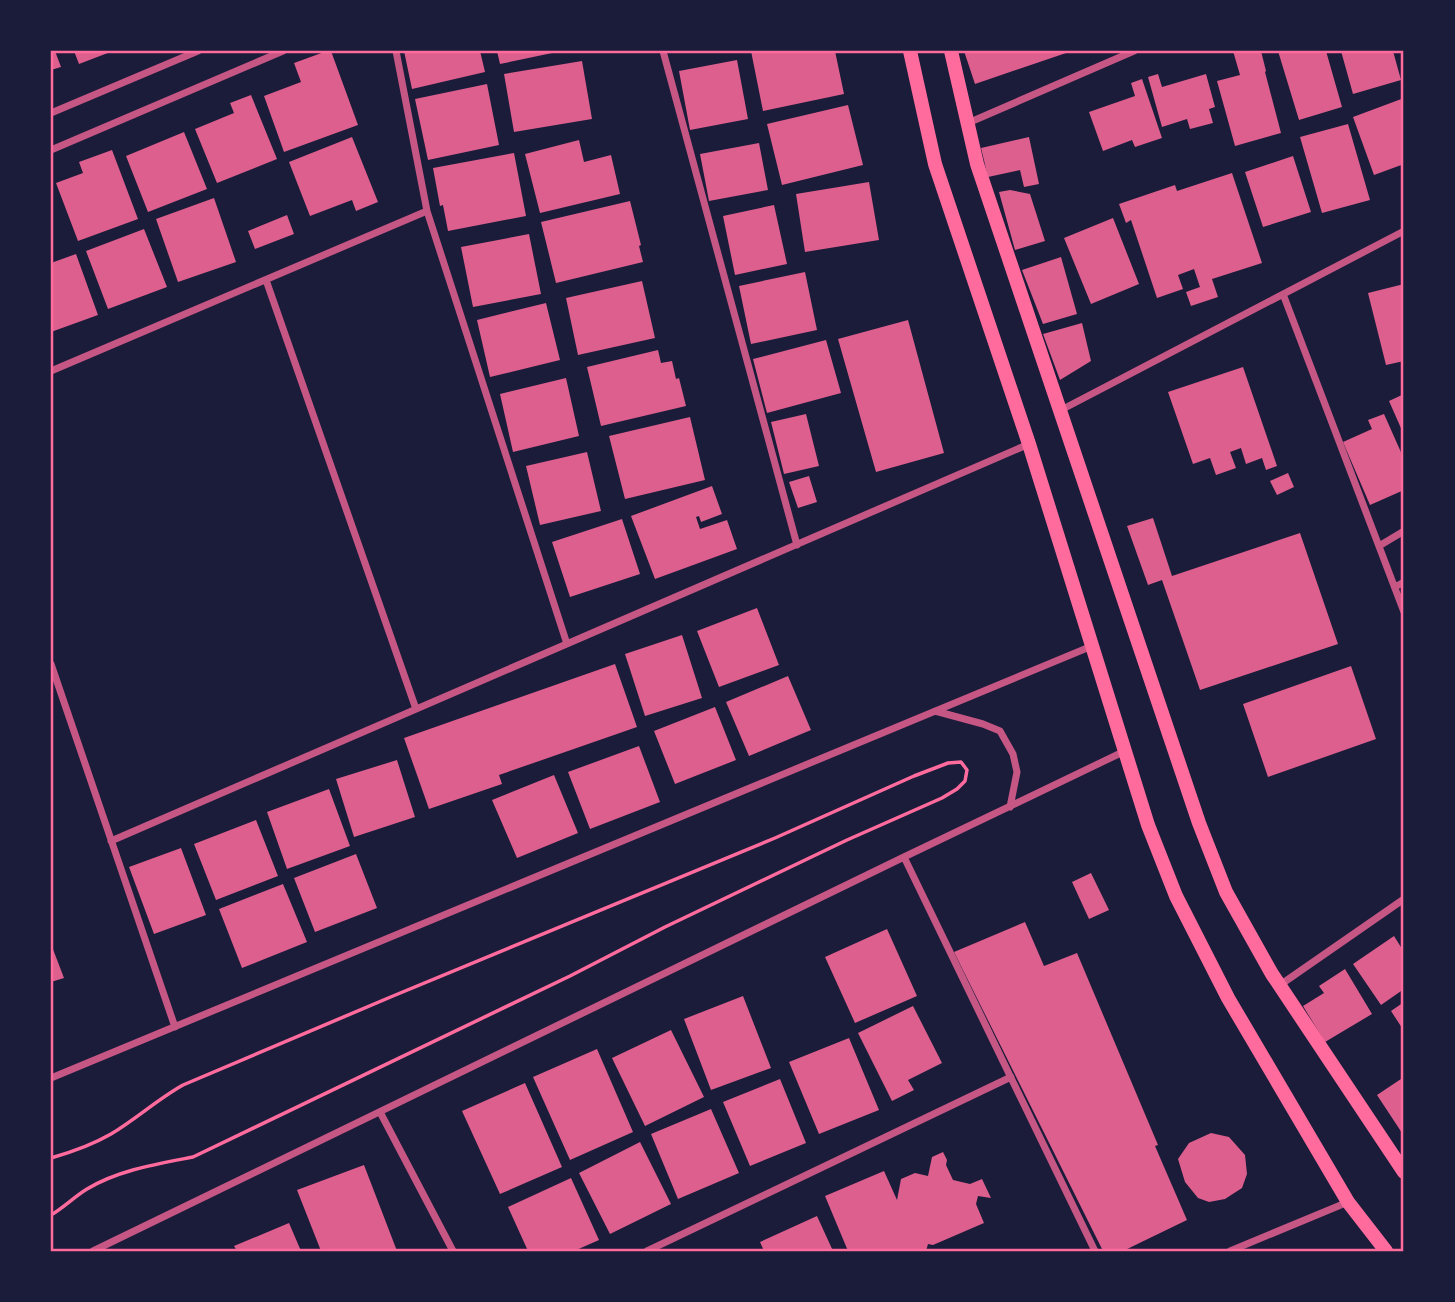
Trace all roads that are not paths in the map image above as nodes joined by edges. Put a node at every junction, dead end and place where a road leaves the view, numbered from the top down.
1 (198, 51) edge
2 (283, 51) edge
3 (396, 51) edge
4 (663, 51) edge
5 (910, 51) edge
6 (951, 51) edge
7 (1134, 51) edge
8 (51, 113) edge
9 (967, 123) junction
10 (51, 150) edge
11 (427, 211) junction
12 (1404, 231) edge
13 (266, 280) junction
14 (1283, 294) junction
15 (51, 372) edge
16 (1060, 411) junction
17 (1029, 444) junction
18 (1404, 531) edge
19 (797, 545) junction
20 (1379, 547) junction
21 (1404, 582) edge
22 (1395, 587) junction
23 (1404, 612) edge
24 (567, 644) junction
25 (1092, 645) junction
26 (51, 664) edge
27 (416, 709) junction
28 (935, 711) junction
29 (1126, 751) junction
30 (1010, 807) junction
31 (111, 841) junction
32 (904, 857) junction
33 (1404, 899) edge
34 (1280, 985) junction
35 (175, 1027) junction
36 (1011, 1077) junction
37 (51, 1078) edge
38 (380, 1112) junction
39 (1404, 1172) edge
40 (1349, 1202) junction
41 (93, 1251) edge
42 (453, 1251) edge
43 (647, 1251) edge
44 (1096, 1251) edge
45 (1230, 1251) edge
46 (1386, 1251) edge

1 - 8 street
2 - 10 street
3 - 11 street
4 - 19 street
5 - 17 main road
6 - 9 main road
7 - 9 street
9 - 16 main road
11 - 13 street
11 - 24 street
12 - 14 street
13 - 15 street
13 - 27 street
14 - 16 street
14 - 20 street
16 - 34 main road
17 - 19 street
17 - 25 main road
18 - 20 street
19 - 24 street
20 - 22 street
21 - 22 street
22 - 23 street
24 - 27 street
25 - 28 street
25 - 29 main road
26 - 31 street
27 - 31 street
28 - 30 street
28 - 35 street
29 - 30 street
29 - 40 main road
30 - 32 street
31 - 35 street
32 - 36 street
32 - 38 street
33 - 34 street
34 - 39 main road
35 - 37 street
36 - 43 street
36 - 44 street
38 - 41 street
38 - 42 street
40 - 45 street
40 - 46 main road

